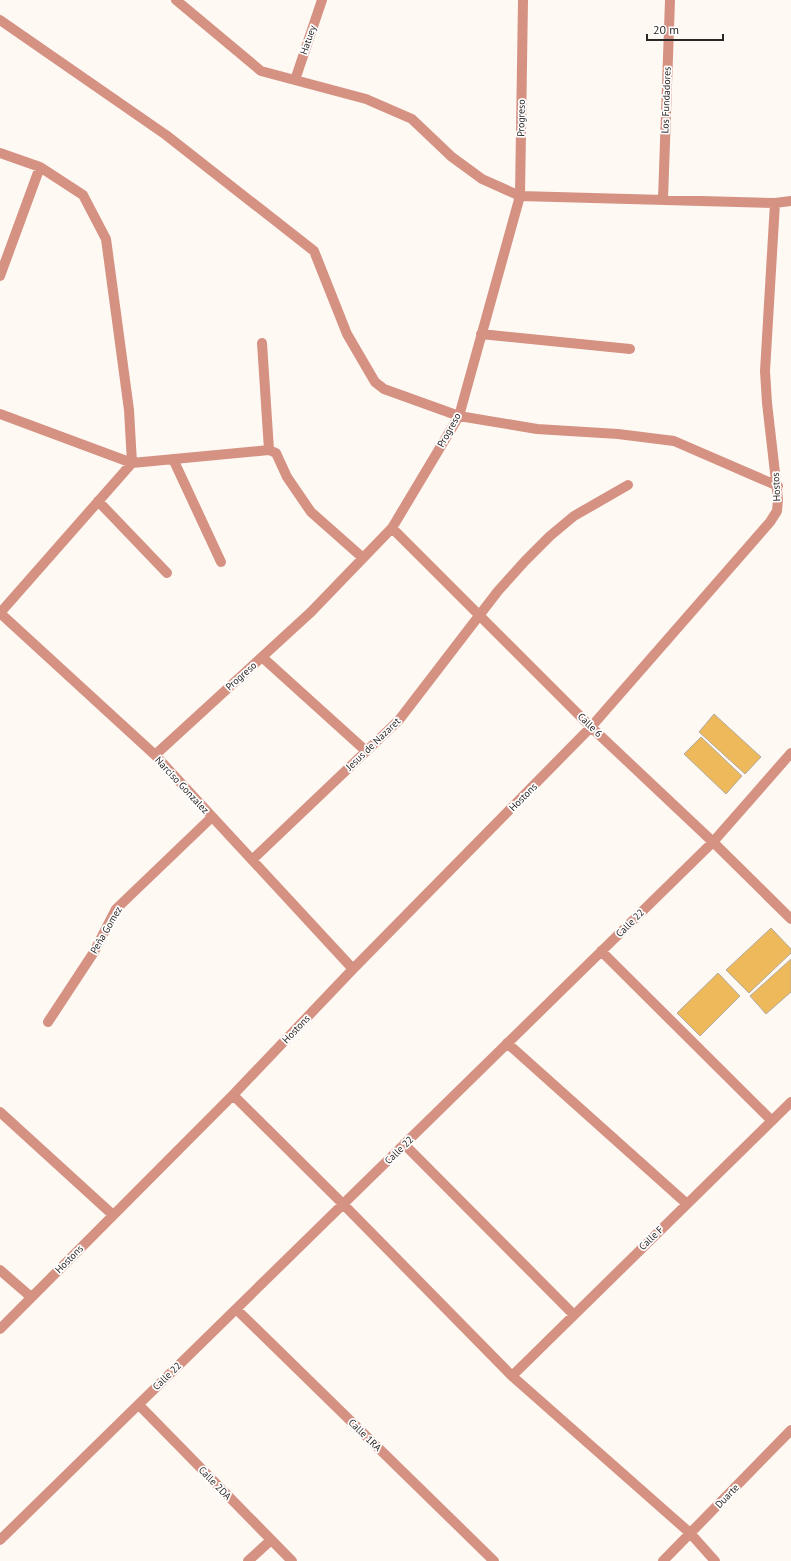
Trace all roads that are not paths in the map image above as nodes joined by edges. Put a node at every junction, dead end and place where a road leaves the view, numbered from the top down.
1 (176, 0) edge
2 (322, 0) edge
3 (523, 0) edge
4 (670, 0) edge
5 (0, 20) edge
6 (295, 80) junction
7 (0, 153) edge
8 (40, 167) junction
9 (520, 196) junction
10 (663, 199) junction
11 (791, 201) edge
12 (775, 203) junction
13 (0, 276) edge
14 (481, 334) junction
15 (262, 343) dead end
16 (630, 349) dead end
17 (0, 414) edge
18 (459, 416) junction
19 (269, 450) junction
20 (173, 459) junction
21 (132, 463) junction
22 (628, 485) dead end
23 (778, 486) junction
24 (98, 501) junction
25 (392, 528) junction
26 (363, 558) junction
27 (221, 562) dead end
28 (167, 573) dead end
29 (0, 613) edge
30 (478, 616) junction
31 (262, 657) junction
32 (591, 727) junction
33 (366, 751) junction
34 (791, 753) edge
35 (155, 755) junction
36 (212, 817) junction
37 (713, 842) junction
38 (252, 860) junction
39 (791, 919) edge
40 (601, 951) junction
41 (353, 969) junction
42 (48, 1022) dead end
43 (507, 1044) junction
44 (233, 1095) junction
45 (791, 1102) edge
46 (0, 1112) edge
47 (772, 1121) junction
48 (404, 1144) junction
49 (343, 1204) junction
50 (687, 1204) junction
51 (113, 1215) junction
52 (0, 1270) edge
53 (31, 1297) junction
54 (236, 1309) junction
55 (573, 1314) junction
56 (0, 1329) edge
57 (512, 1376) junction
58 (139, 1404) junction
59 (791, 1430) edge
60 (690, 1533) junction
61 (0, 1540) edge
62 (271, 1540) junction
63 (248, 1561) edge
64 (292, 1561) edge
65 (494, 1561) edge
66 (663, 1561) edge
67 (715, 1561) edge

1 - 6 street
2 - 6 street, Hatuey
3 - 9 street, Progreso
4 - 10 street, Los Fundadores
5 - 18 street
6 - 9 street
7 - 8 street
8 - 13 street
8 - 21 street
9 - 10 street
9 - 14 street, Progreso
10 - 12 street
11 - 12 street
12 - 23 street, Hostos
14 - 16 street
14 - 18 street, Progreso
15 - 19 street
17 - 21 street
18 - 23 street
18 - 25 street, Progreso
19 - 20 street
19 - 26 street
20 - 21 street
20 - 27 street
21 - 24 street
22 - 30 street, Jesus de Nazaret
23 - 32 street, Hostos
24 - 28 street
24 - 29 street
25 - 26 street, Progreso
25 - 30 street, Calle 6
26 - 31 street, Progreso
29 - 35 street, Narciso Gonzalez
30 - 32 street, Calle 6
30 - 33 street, Jesus de Nazaret
31 - 33 street
31 - 35 street, Progreso
32 - 37 street, Calle 6
32 - 41 street, Hostons
33 - 38 street, Jesus de Nazaret
34 - 37 street, Calle 22
35 - 36 street, Narciso Gonzalez
36 - 38 street, Narciso Gonzalez
36 - 42 street, Peña Gomez
37 - 39 street, Calle 6
37 - 40 street, Calle 22
38 - 41 street, Narciso Gonzalez
40 - 43 street, Calle 22
40 - 47 street
41 - 44 street, Hostons
43 - 48 street, Calle 22
43 - 50 street
44 - 49 street
44 - 51 street, Hostons
45 - 47 street, Calle F
46 - 51 street
47 - 50 street, Calle F
48 - 49 street, Calle 22
48 - 55 street
49 - 54 street, Calle 22
49 - 57 street
50 - 55 street, Calle F
51 - 53 street, Hostons
52 - 53 street
53 - 56 street, Hostons
54 - 58 street, Calle 22
54 - 65 street, Calle 1RA
55 - 57 street, Calle F
57 - 60 street
58 - 61 street, Calle 22
58 - 62 street, Calle 2DA
59 - 60 street, Duarte
60 - 66 street, Duarte
60 - 67 street
62 - 63 street
62 - 64 street, Calle 2DA

